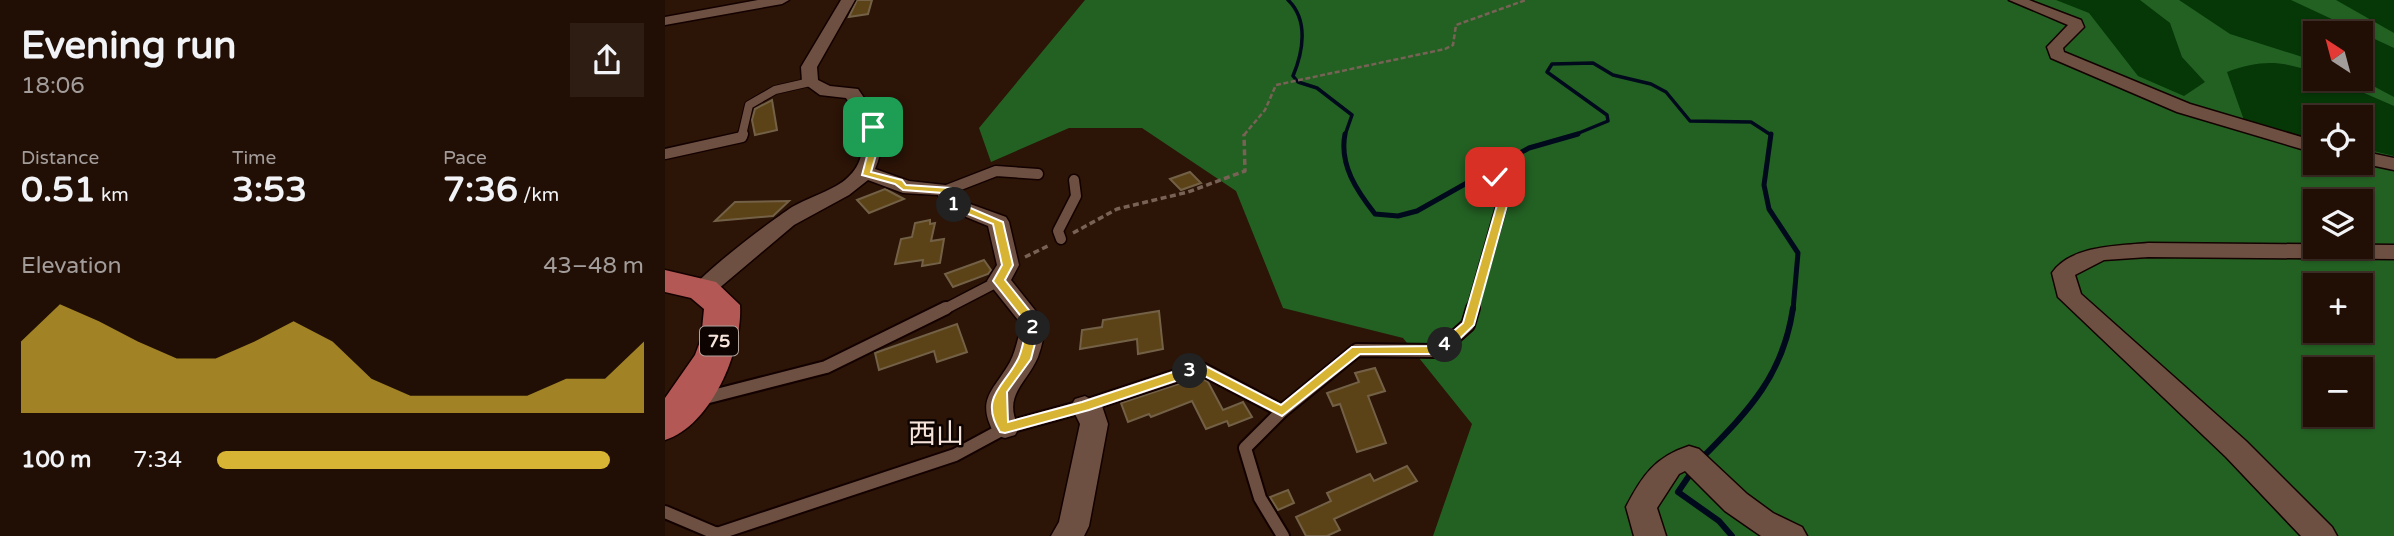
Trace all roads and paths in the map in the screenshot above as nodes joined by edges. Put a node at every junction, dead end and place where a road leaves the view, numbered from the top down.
1 (782, 0) edge
2 (848, 0) edge
3 (1526, 0) edge
4 (2016, 0) edge
5 (665, 21) edge
6 (810, 82) junction
7 (2303, 144) edge
8 (665, 154) edge
9 (2373, 160) edge
10 (2394, 164) edge
11 (866, 173) junction
12 (1038, 174) dead end
13 (1495, 177) dead end
14 (1074, 180) dead end
15 (947, 190) junction
16 (1061, 239) junction
17 (2394, 252) edge
18 (1003, 273) junction
19 (665, 281) edge
20 (703, 290) junction
21 (1085, 406) junction
22 (1282, 411) junction
23 (675, 414) edge
24 (1005, 428) junction
25 (665, 512) edge
26 (716, 535) edge
27 (1067, 536) edge
28 (1283, 536) edge
29 (1650, 536) edge
30 (1791, 536) edge
31 (2321, 536) edge

1 - 5 street
2 - 6 street
3 - 16 path
4 - 7 street
6 - 8 lane
6 - 11 street
9 - 10 street
11 - 15 street
11 - 20 street
12 - 15 lane
13 - 22 lane
14 - 16 lane
15 - 18 street
16 - 18 path
17 - 31 street
18 - 23 lane
18 - 24 street
19 - 20 main road
20 - 23 main road, 75
21 - 22 lane
21 - 24 lane
21 - 27 street
22 - 28 lane
24 - 26 lane
25 - 26 lane
29 - 30 street

